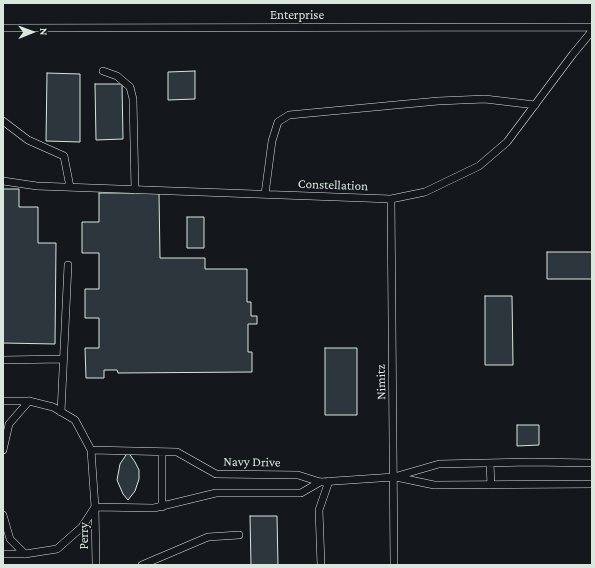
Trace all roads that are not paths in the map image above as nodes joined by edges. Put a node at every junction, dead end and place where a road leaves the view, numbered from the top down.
1 (592, 27) edge
2 (3, 28) edge
3 (592, 31) edge
4 (103, 71) dead end
5 (535, 105) junction
6 (3, 121) edge
7 (3, 181) edge
8 (70, 187) junction
9 (135, 190) junction
10 (265, 194) junction
11 (391, 199) junction
12 (68, 265) dead end
13 (63, 359) junction
14 (3, 360) edge
15 (3, 401) edge
16 (29, 401) junction
17 (62, 412) junction
18 (3, 450) edge
19 (91, 450) junction
20 (162, 452) junction
21 (490, 463) junction
22 (592, 463) edge
23 (394, 477) junction
24 (329, 481) junction
25 (320, 482) junction
26 (592, 484) edge
27 (491, 485) junction
28 (96, 507) junction
29 (162, 507) junction
30 (3, 515) edge
31 (239, 535) dead end
32 (3, 554) edge
33 (25, 554) junction
34 (96, 565) edge
35 (142, 565) edge
36 (321, 565) edge
37 (394, 565) edge

1 - 2 lane, Enterprise
3 - 5 lane, Constellation
4 - 9 lane
5 - 10 lane
5 - 11 lane, Constellation
6 - 8 lane
7 - 8 lane, Constellation
8 - 9 lane, Constellation
9 - 10 lane, Constellation
10 - 11 lane, Constellation
11 - 23 lane, Nimitz
12 - 13 lane
13 - 14 lane
13 - 17 lane
15 - 16 lane
16 - 17 lane
16 - 18 lane
17 - 19 lane
19 - 20 lane, Navy Drive
19 - 28 lane, Perry
20 - 25 lane, Navy Drive
20 - 29 lane
21 - 22 lane, Navy Drive
21 - 23 lane, Navy Drive
21 - 27 lane
23 - 24 lane, Navy Drive
23 - 27 lane, Navy Drive
23 - 37 lane, Nimitz
24 - 25 lane, Navy Drive
24 - 36 lane
25 - 29 lane, Navy Drive
26 - 27 lane, Navy Drive
28 - 29 lane, Navy Drive
28 - 33 lane
28 - 34 lane, Perry
30 - 33 lane
31 - 35 lane
32 - 33 lane

